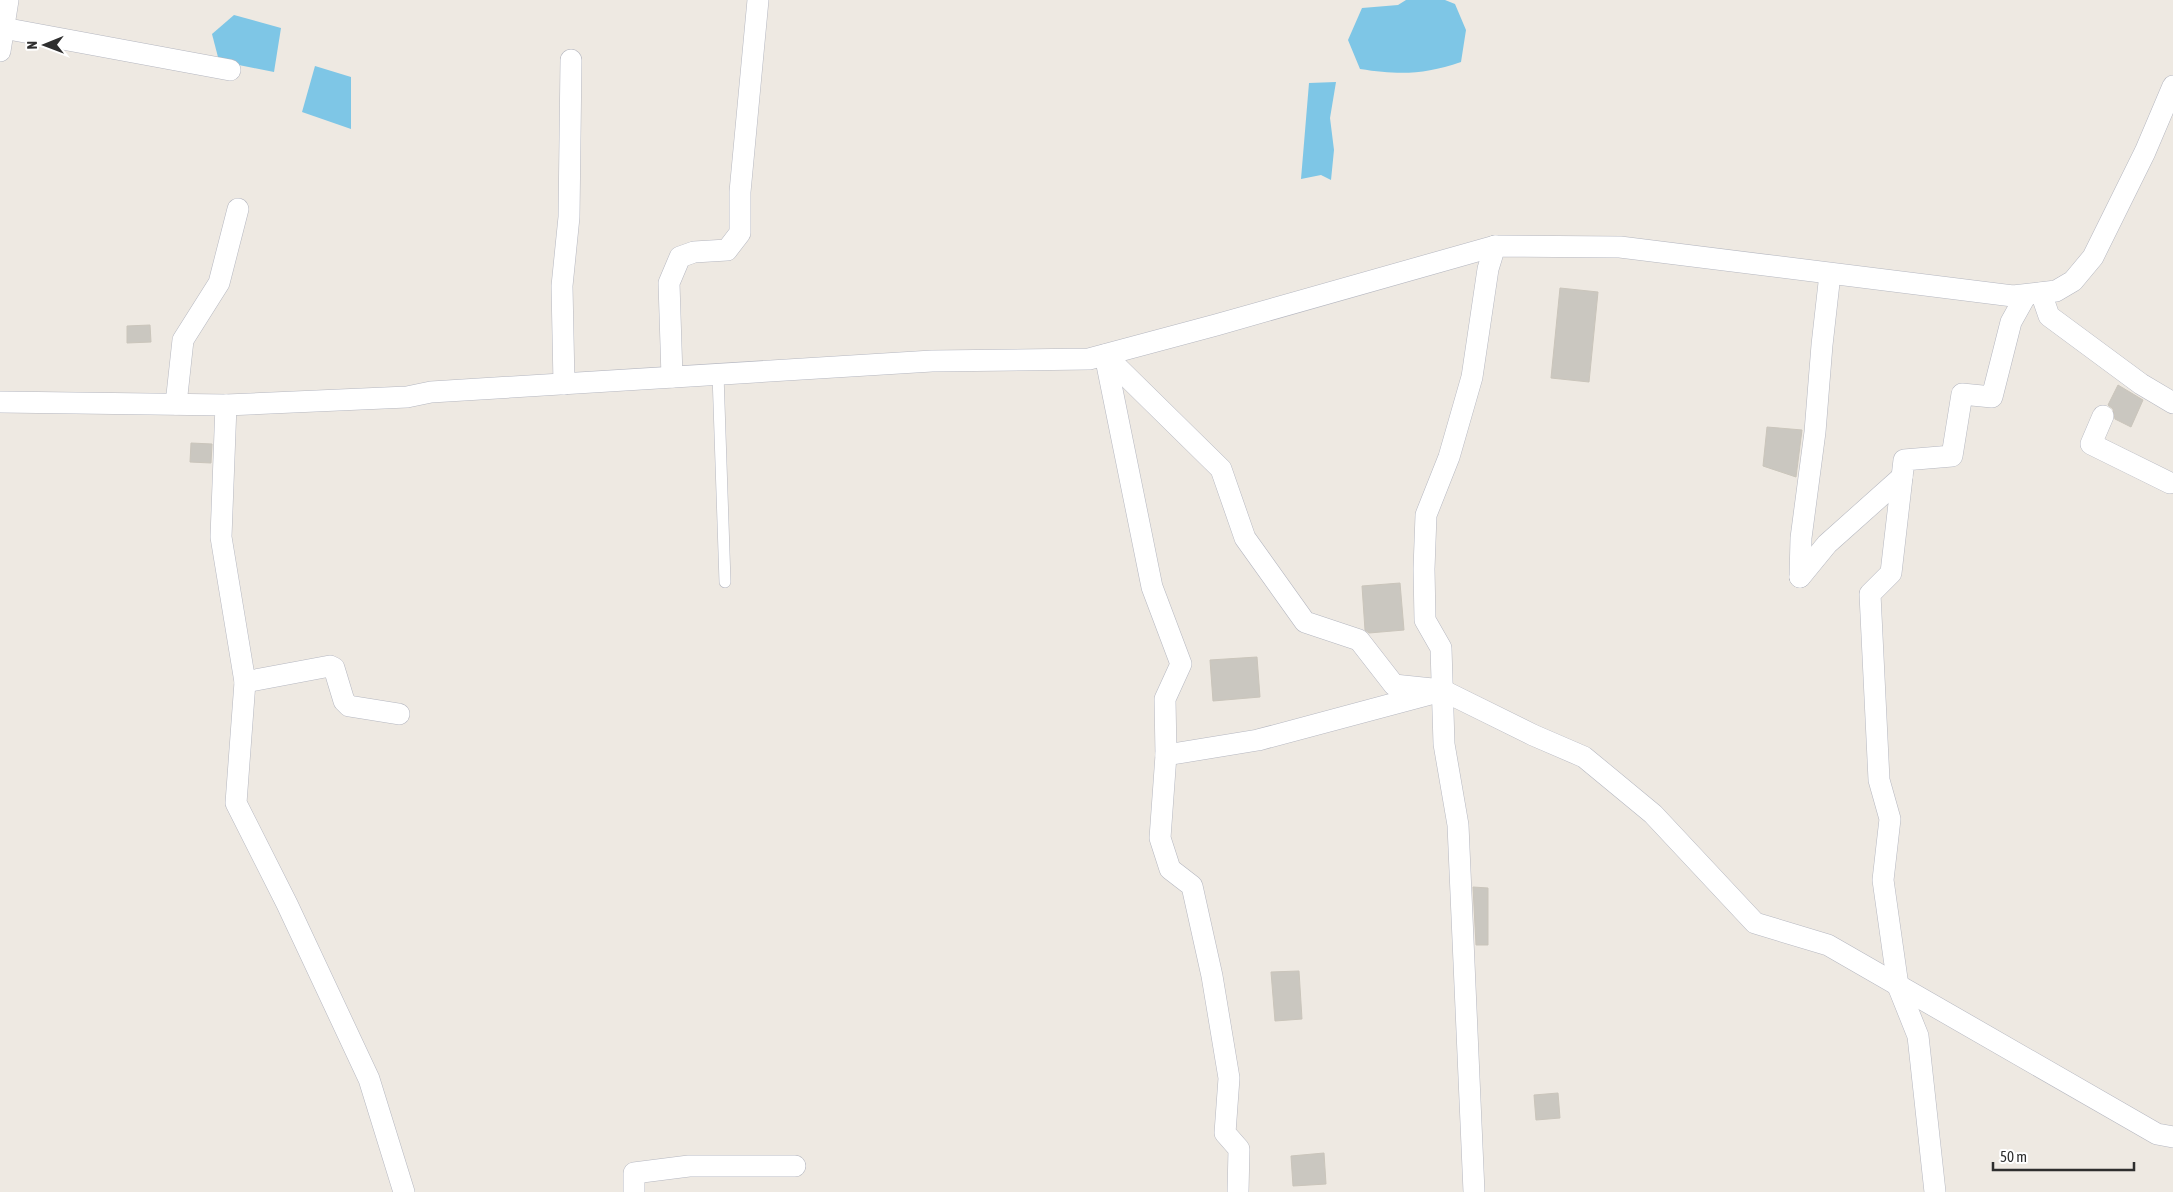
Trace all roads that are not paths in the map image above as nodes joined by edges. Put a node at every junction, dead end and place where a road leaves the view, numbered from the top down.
1 (8, 0) edge
2 (758, 0) edge
3 (3, 28) junction
4 (0, 51) edge
5 (571, 60) dead end
6 (230, 70) dead end
7 (2173, 86) edge
8 (238, 210) dead end
9 (1495, 246) junction
10 (1830, 274) junction
11 (2033, 294) junction
12 (1105, 355) junction
13 (718, 374) junction
14 (672, 377) junction
15 (564, 384) junction
16 (0, 402) edge
17 (2173, 403) edge
18 (176, 404) junction
19 (226, 405) junction
20 (2103, 416) dead end
21 (1902, 477) junction
22 (2170, 483) dead end
23 (725, 582) dead end
24 (245, 682) junction
25 (1442, 690) junction
26 (399, 714) dead end
27 (1166, 755) junction
28 (1898, 986) junction
29 (2173, 1137) edge
30 (795, 1166) dead end
31 (404, 1192) edge
32 (634, 1192) edge
33 (1238, 1192) edge
34 (1474, 1192) edge
35 (1935, 1192) edge

1 - 3 street
2 - 14 street
3 - 4 street
3 - 6 street
5 - 15 street
7 - 11 street
8 - 18 street
9 - 10 street
9 - 12 street
9 - 25 street
10 - 11 street
10 - 21 street
11 - 17 street
11 - 21 street
12 - 13 street
12 - 25 street
12 - 27 street
13 - 14 street
13 - 23 lane
14 - 15 street
15 - 19 street
16 - 18 street
18 - 19 street
19 - 24 street
20 - 22 street
21 - 28 street
24 - 26 street
24 - 31 street
25 - 27 street
25 - 28 street
25 - 34 street
27 - 33 street
28 - 29 street
28 - 35 street
30 - 32 street

